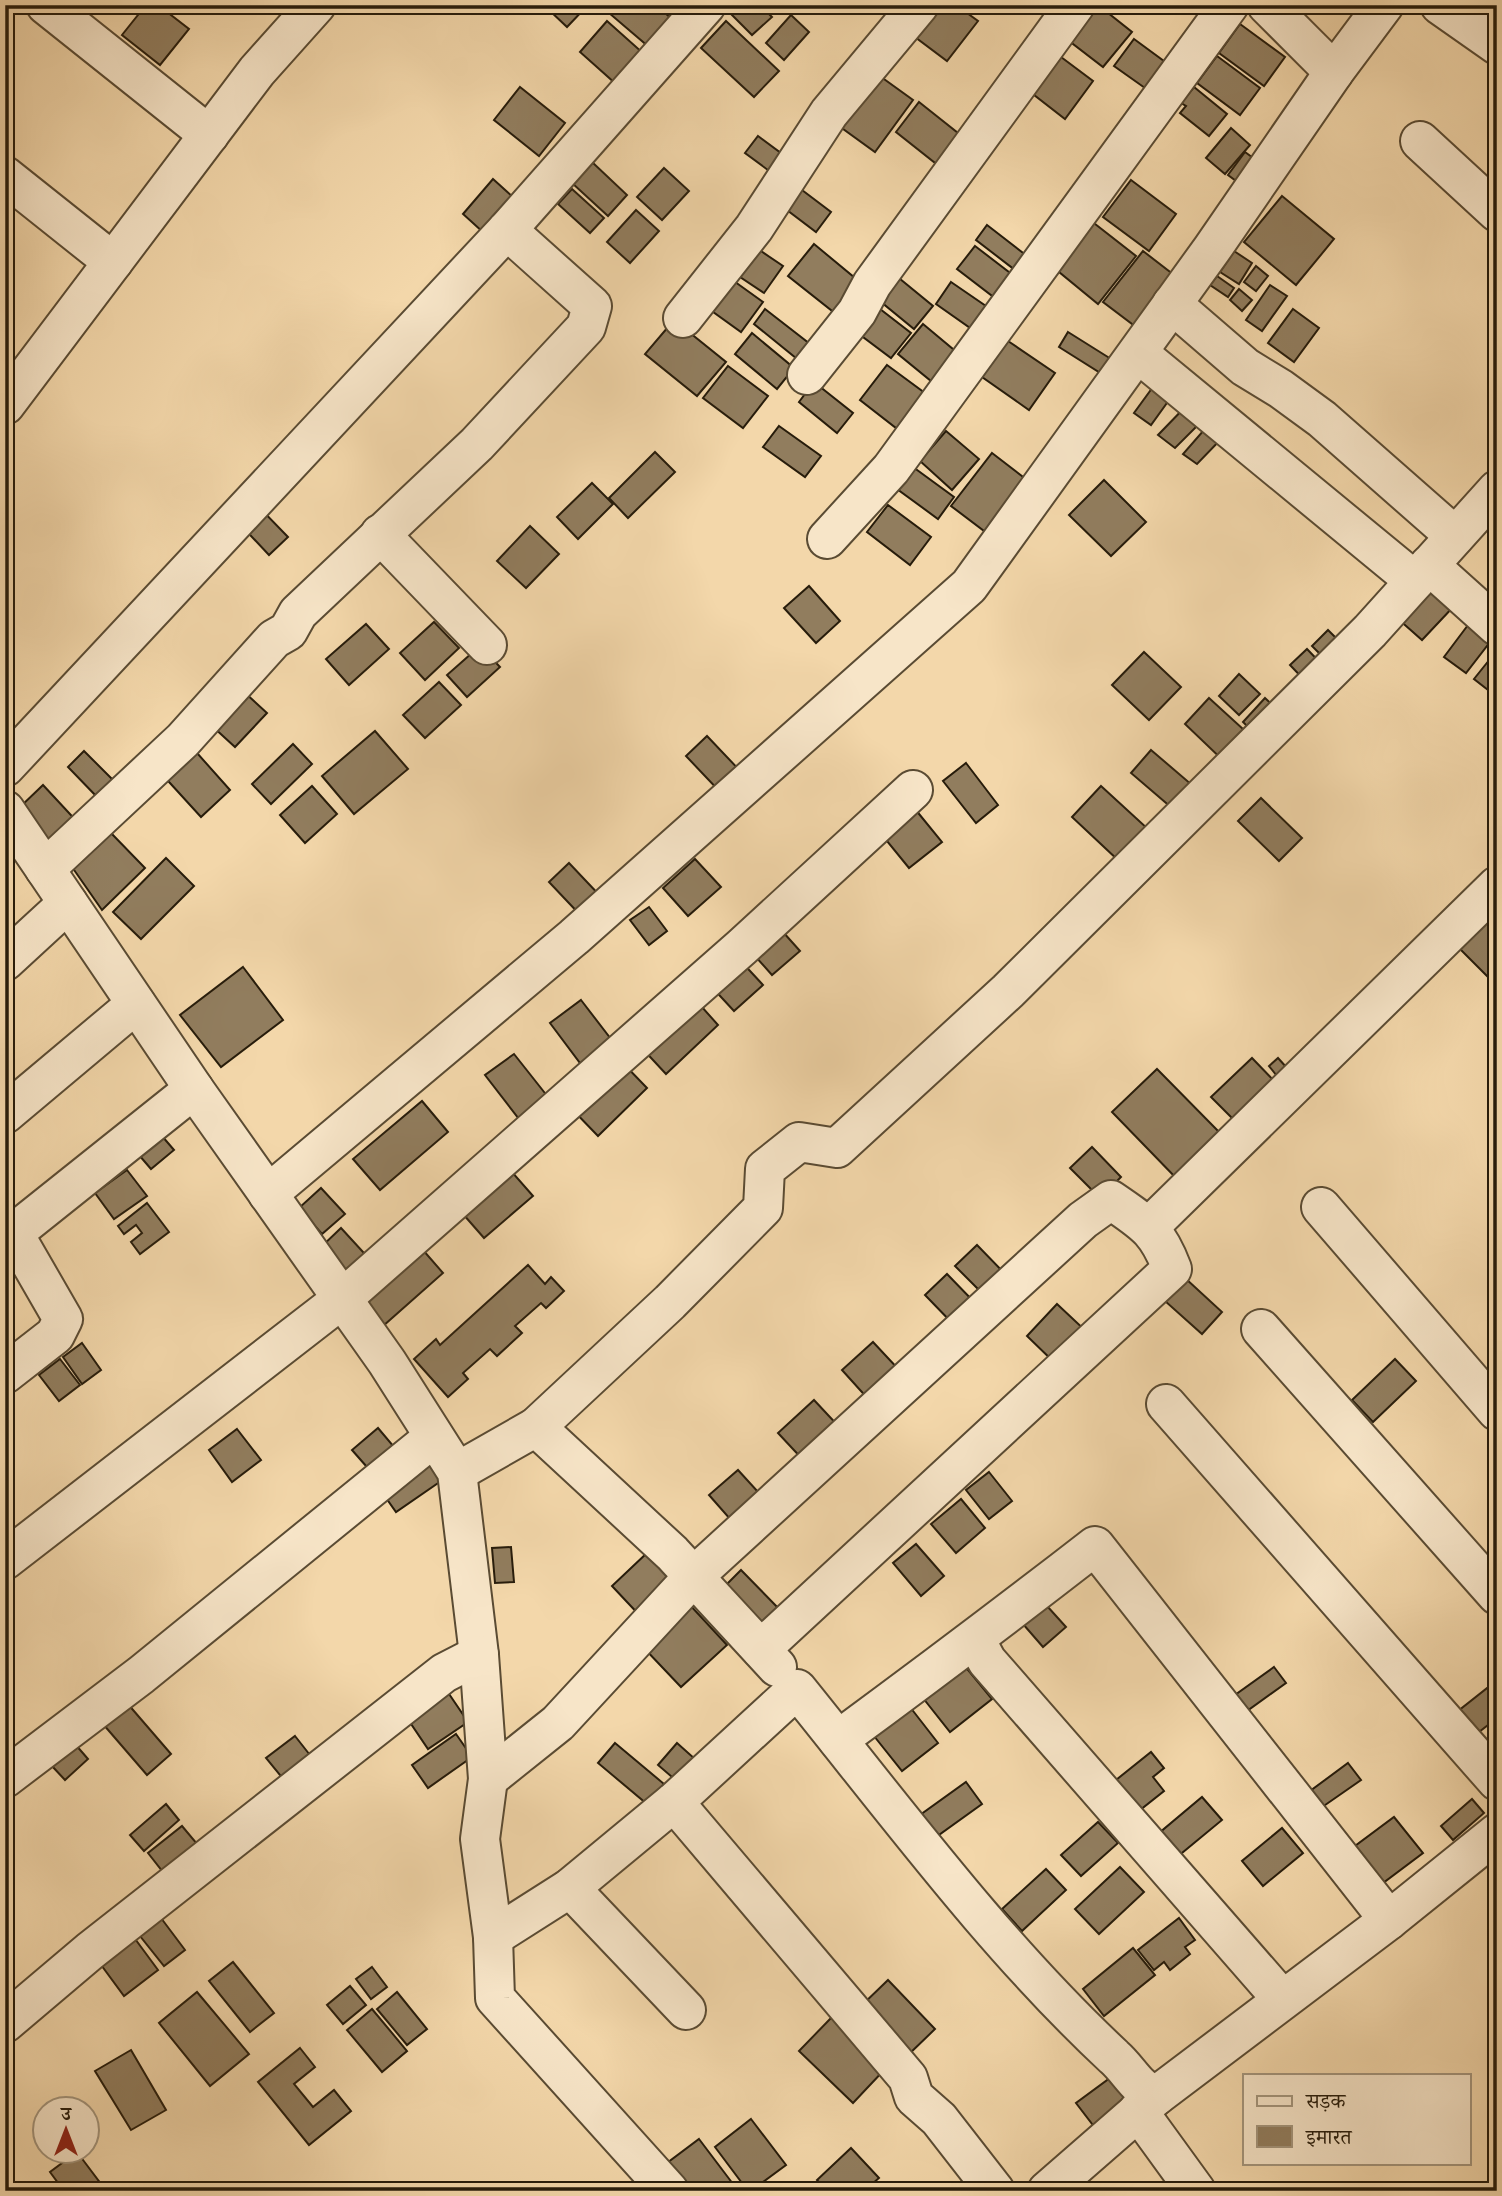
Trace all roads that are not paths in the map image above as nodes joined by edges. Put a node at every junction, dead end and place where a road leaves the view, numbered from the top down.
1 (46, 5) edge
2 (706, 5) edge
3 (919, 5) edge
4 (1075, 5) edge
5 (1228, 5) edge
6 (1267, 5) edge
7 (1384, 5) edge
8 (1440, 5) edge
9 (296, 12) edge
10 (1497, 45) edge
11 (1334, 72) junction
12 (209, 135) junction
13 (1420, 141) dead end
14 (5, 176) edge
15 (1497, 212) edge
16 (507, 230) junction
17 (113, 262) junction
18 (1172, 304) junction
19 (683, 318) dead end
20 (1138, 353) junction
21 (807, 375) dead end
22 (6, 403) edge
23 (1497, 490) edge
24 (380, 534) junction
25 (1455, 536) junction
26 (827, 538) dead end
27 (1422, 573) junction
28 (1497, 626) edge
29 (487, 645) dead end
30 (5, 767) edge
31 (913, 790) dead end
32 (5, 810) edge
33 (45, 869) junction
34 (1497, 886) edge
35 (68, 903) junction
36 (5, 961) edge
37 (136, 1004) junction
38 (194, 1089) junction
39 (5, 1114) edge
40 (268, 1194) junction
41 (1321, 1207) dead end
42 (1149, 1227) junction
43 (9, 1237) edge
44 (342, 1299) junction
45 (1261, 1329) dead end
46 (5, 1374) edge
47 (1166, 1404) dead end
48 (1497, 1411) edge
49 (536, 1427) junction
50 (434, 1437) junction
51 (457, 1472) junction
52 (5, 1560) edge
53 (694, 1576) junction
54 (1497, 1595) edge
55 (975, 1639) junction
56 (761, 1649) junction
57 (479, 1655) junction
58 (797, 1689) junction
59 (838, 1740) junction
60 (5, 1778) edge
61 (488, 1779) junction
62 (1497, 1781) edge
63 (674, 1802) junction
64 (1497, 1833) edge
65 (570, 1888) junction
66 (1388, 1920) junction
67 (493, 1937) junction
68 (1282, 1998) junction
69 (686, 2010) dead end
70 (5, 2022) edge
71 (1147, 2104) junction
72 (669, 2191) edge
73 (995, 2191) edge
74 (1047, 2191) edge
75 (1196, 2191) edge

1 - 12 street
2 - 16 street
3 - 19 street
4 - 21 street
5 - 26 street
6 - 11 street
7 - 11 street
8 - 10 street
9 - 12 street
11 - 18 street
12 - 17 street
13 - 15 street
14 - 17 street
16 - 24 street
16 - 30 street
17 - 22 street
18 - 20 street
18 - 25 street
20 - 27 street
20 - 40 street
23 - 25 street
24 - 29 street
24 - 33 street
25 - 27 street
27 - 28 street
27 - 49 street
31 - 44 street
32 - 33 street
33 - 35 street
34 - 42 street
35 - 36 street
35 - 37 street
37 - 38 street
37 - 39 street
38 - 40 street
38 - 43 street
40 - 44 street
41 - 48 street
42 - 53 street
42 - 56 street
43 - 46 street
44 - 50 street
44 - 52 street
45 - 54 street
47 - 62 street
49 - 51 street
49 - 53 street
50 - 51 street
50 - 60 street
51 - 57 street
53 - 56 street
53 - 61 street
55 - 59 street
55 - 66 street
55 - 68 street
56 - 58 street
57 - 61 street
57 - 70 street
58 - 59 street
58 - 63 street
59 - 71 street
61 - 67 street
63 - 65 street
63 - 73 street
64 - 66 street
65 - 67 street
65 - 69 street
66 - 68 street
67 - 72 street
68 - 71 street
71 - 74 street
71 - 75 street

